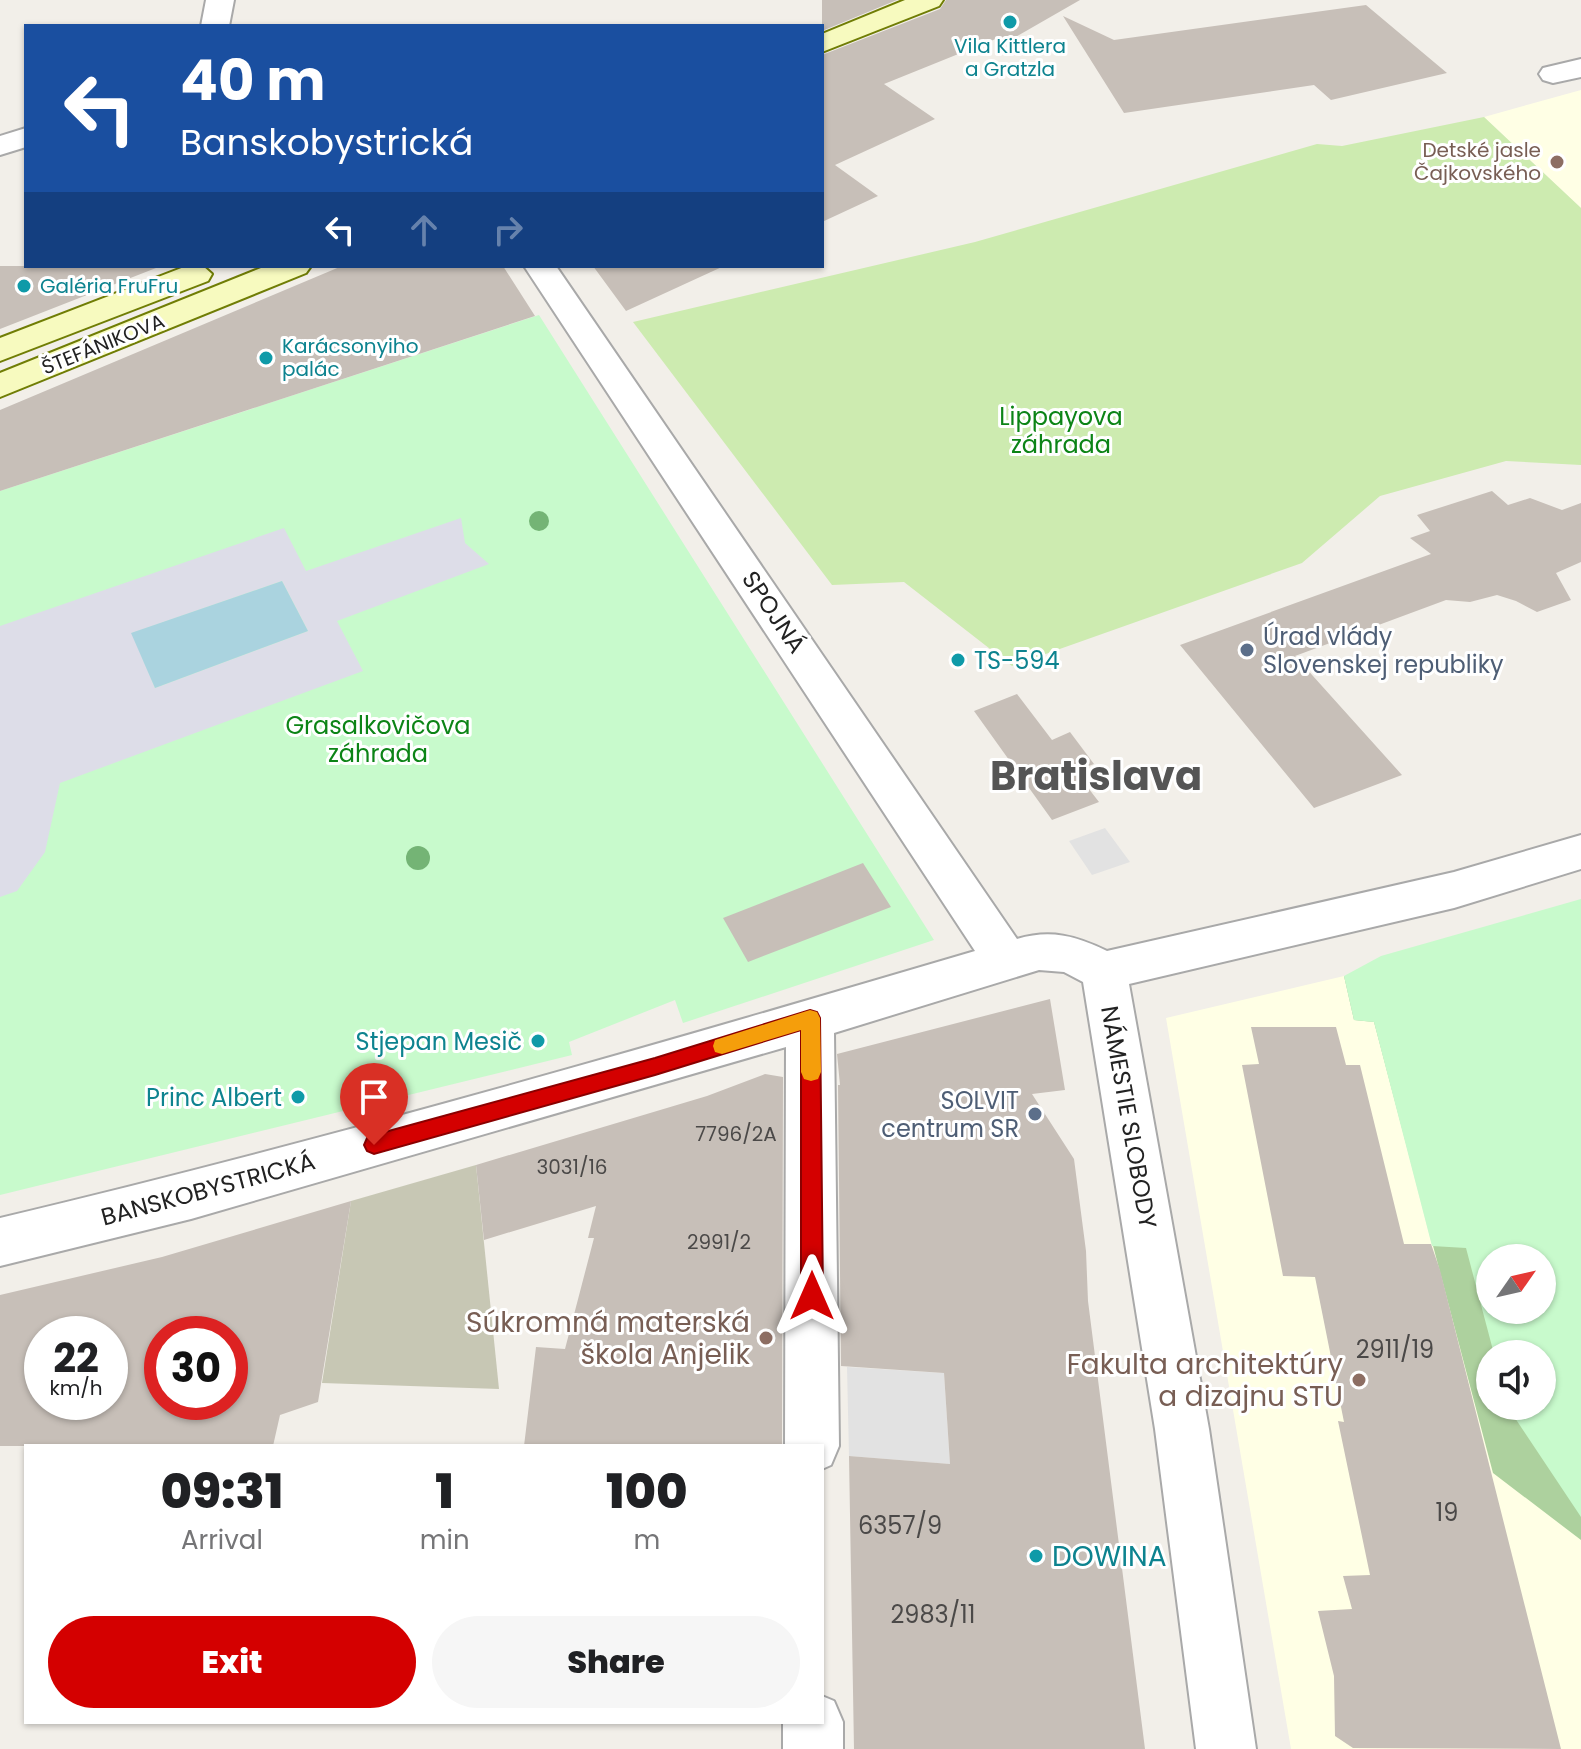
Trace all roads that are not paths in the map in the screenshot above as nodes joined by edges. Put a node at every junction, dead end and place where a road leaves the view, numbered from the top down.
1 (220, 0) edge
2 (884, 0) edge
3 (929, 0) edge
4 (215, 24) edge
5 (824, 24) edge
6 (824, 43) edge
7 (24, 138) edge
8 (0, 146) edge
9 (212, 268) edge
10 (290, 268) edge
11 (541, 268) edge
12 (0, 350) edge
13 (0, 386) edge
14 (1581, 852) edge
15 (1006, 960) junction
16 (1104, 971) junction
17 (810, 1018) junction
18 (0, 1242) edge
19 (812, 1444) edge
20 (813, 1724) edge
21 (813, 1749) edge
22 (1226, 1749) edge

1 - 4 street
2 - 5 main road
3 - 6 main road
7 - 8 street
9 - 12 main road, ŠTEFÁNIKOVA
10 - 13 main road, ŠTEFÁNIKOVA
11 - 15 street, SPOJNÁ
14 - 16 street, NÁMESTIE SLOBODY
15 - 16 street, BANSKOBYSTRICKÁ
15 - 17 street, BANSKOBYSTRICKÁ
16 - 22 street, NÁMESTIE SLOBODY
17 - 18 street, BANSKOBYSTRICKÁ
17 - 19 street
20 - 21 street

